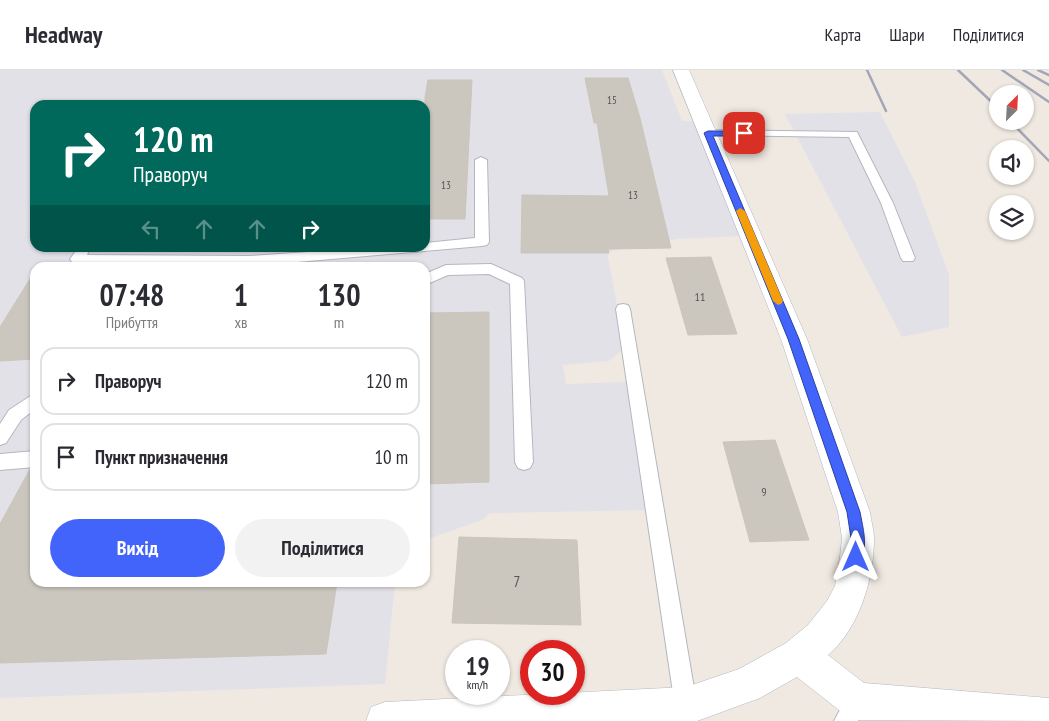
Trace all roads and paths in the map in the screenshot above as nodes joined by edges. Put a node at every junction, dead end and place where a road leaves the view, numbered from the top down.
1 (681, 70) edge
2 (708, 133) junction
3 (481, 160) dead end
4 (430, 247) edge
5 (81, 252) edge
6 (374, 252) edge
7 (908, 258) dead end
8 (178, 262) edge
9 (266, 262) edge
10 (430, 278) edge
11 (623, 309) dead end
12 (30, 404) edge
13 (0, 438) edge
14 (30, 460) edge
15 (0, 462) edge
16 (524, 462) dead end
17 (799, 656) junction
18 (686, 706) junction
19 (870, 712) edge
20 (1049, 717) edge
21 (385, 721) edge

1 - 2 street
2 - 7 lane
2 - 17 street
3 - 4 lane
5 - 8 lane
6 - 9 lane
10 - 16 lane
11 - 18 lane
12 - 13 lane
14 - 15 lane
17 - 18 street
17 - 19 street
18 - 21 street
19 - 20 street

